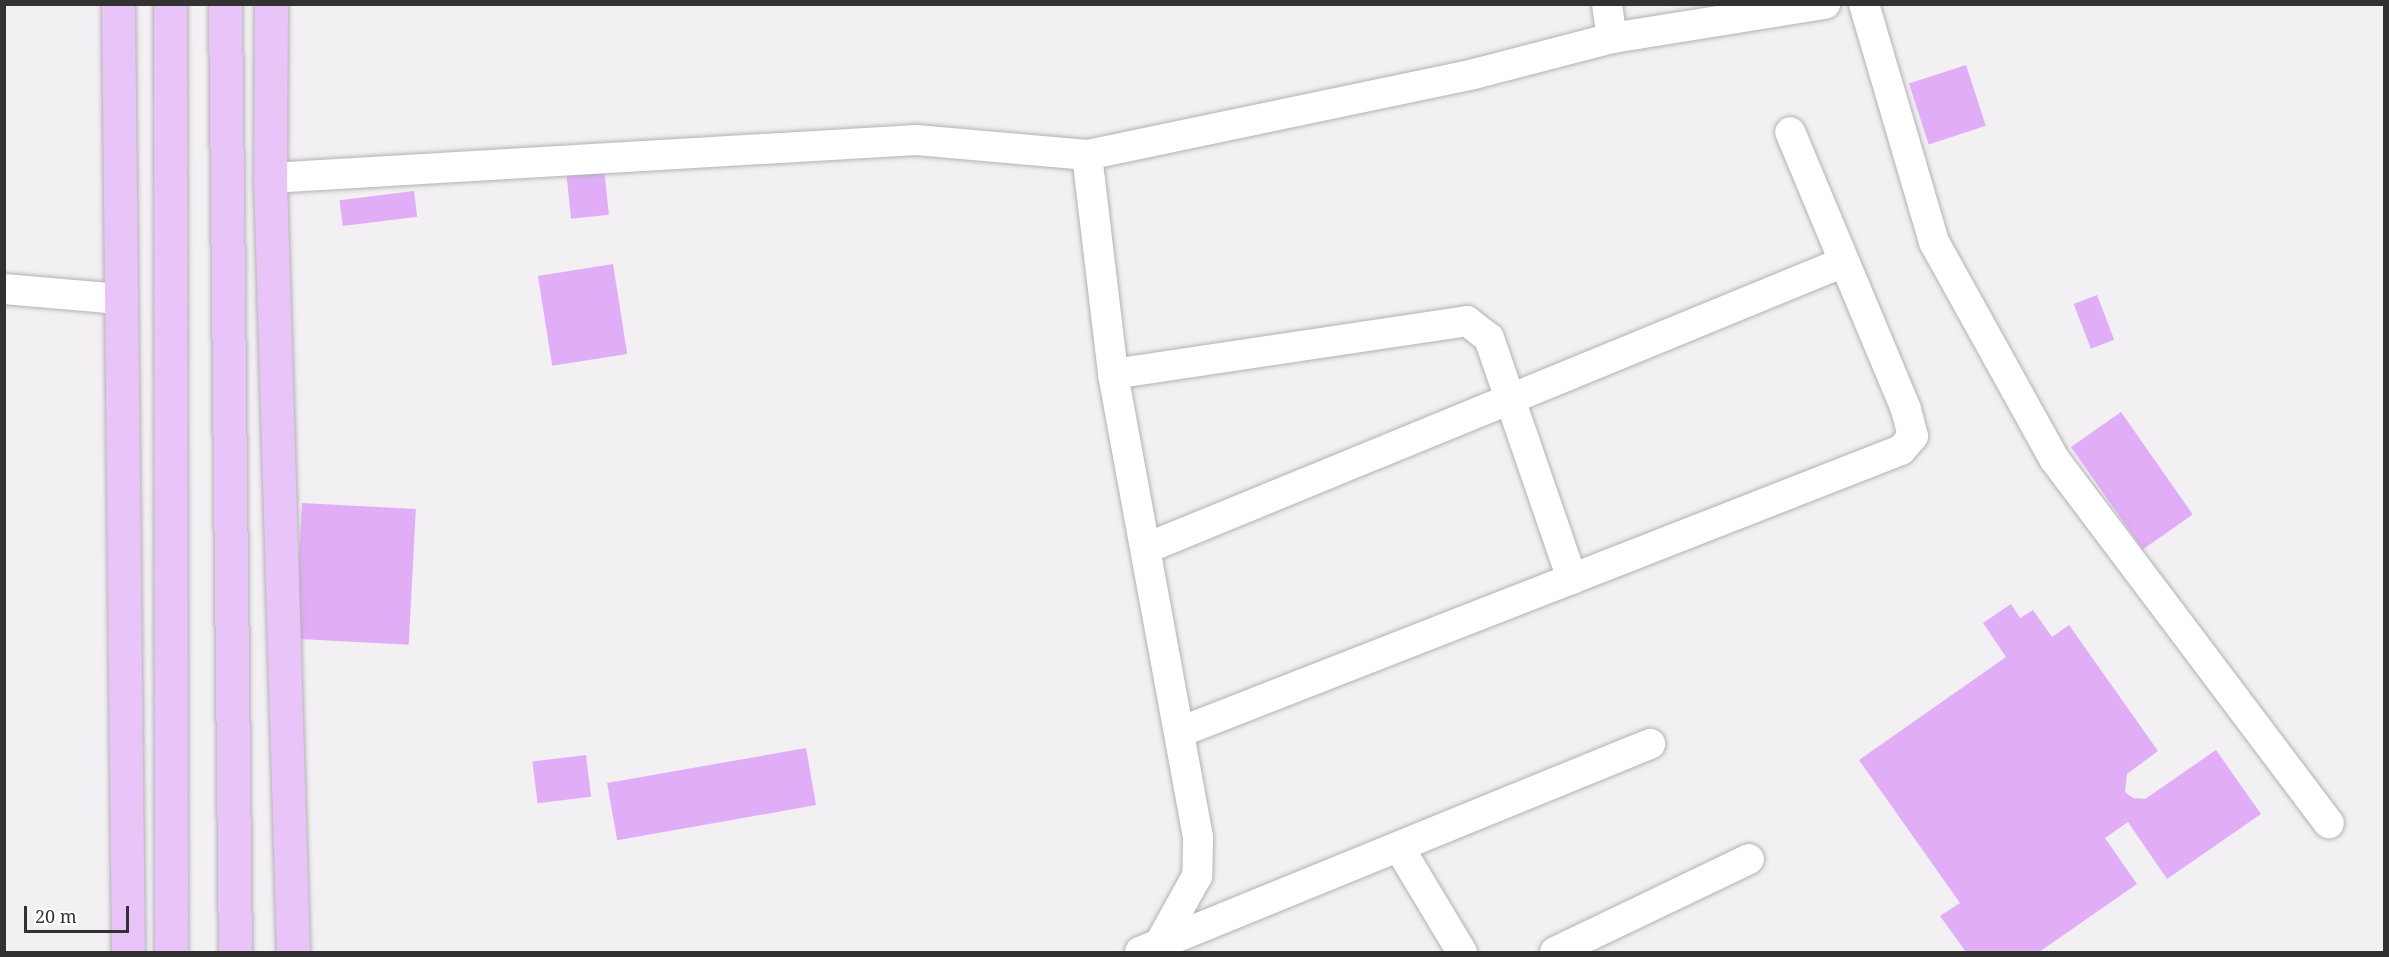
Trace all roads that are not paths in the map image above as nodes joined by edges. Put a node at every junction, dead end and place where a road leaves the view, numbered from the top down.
1 (118, 4) edge
2 (170, 4) edge
3 (225, 4) edge
4 (271, 4) edge
5 (1607, 4) edge
6 (1825, 4) edge
7 (1864, 4) edge
8 (1612, 38) junction
9 (1790, 132) dead end
10 (1087, 154) junction
11 (270, 178) junction
12 (1844, 262) junction
13 (4, 289) edge
14 (120, 299) junction
15 (1113, 374) junction
16 (1509, 400) junction
17 (1147, 548) junction
18 (1572, 579) junction
19 (1180, 732) junction
20 (1650, 744) dead end
21 (2329, 823) dead end
22 (1400, 849) junction
23 (1749, 859) dead end
24 (1150, 947) edge
25 (128, 952) edge
26 (171, 952) edge
27 (235, 952) edge
28 (293, 952) edge
29 (1462, 952) edge
30 (1555, 952) edge

1 - 14 main road
2 - 26 main road
3 - 27 main road
4 - 11 main road
5 - 8 street
6 - 8 street
7 - 21 street
8 - 10 street
9 - 12 street
10 - 11 street
10 - 15 street
11 - 28 main road
12 - 16 street
12 - 18 street
13 - 14 street
14 - 25 main road
15 - 16 street
15 - 17 street
16 - 17 street
16 - 18 street
17 - 19 street
18 - 19 street
19 - 24 street
20 - 22 street
22 - 24 street
22 - 29 street
23 - 30 street

